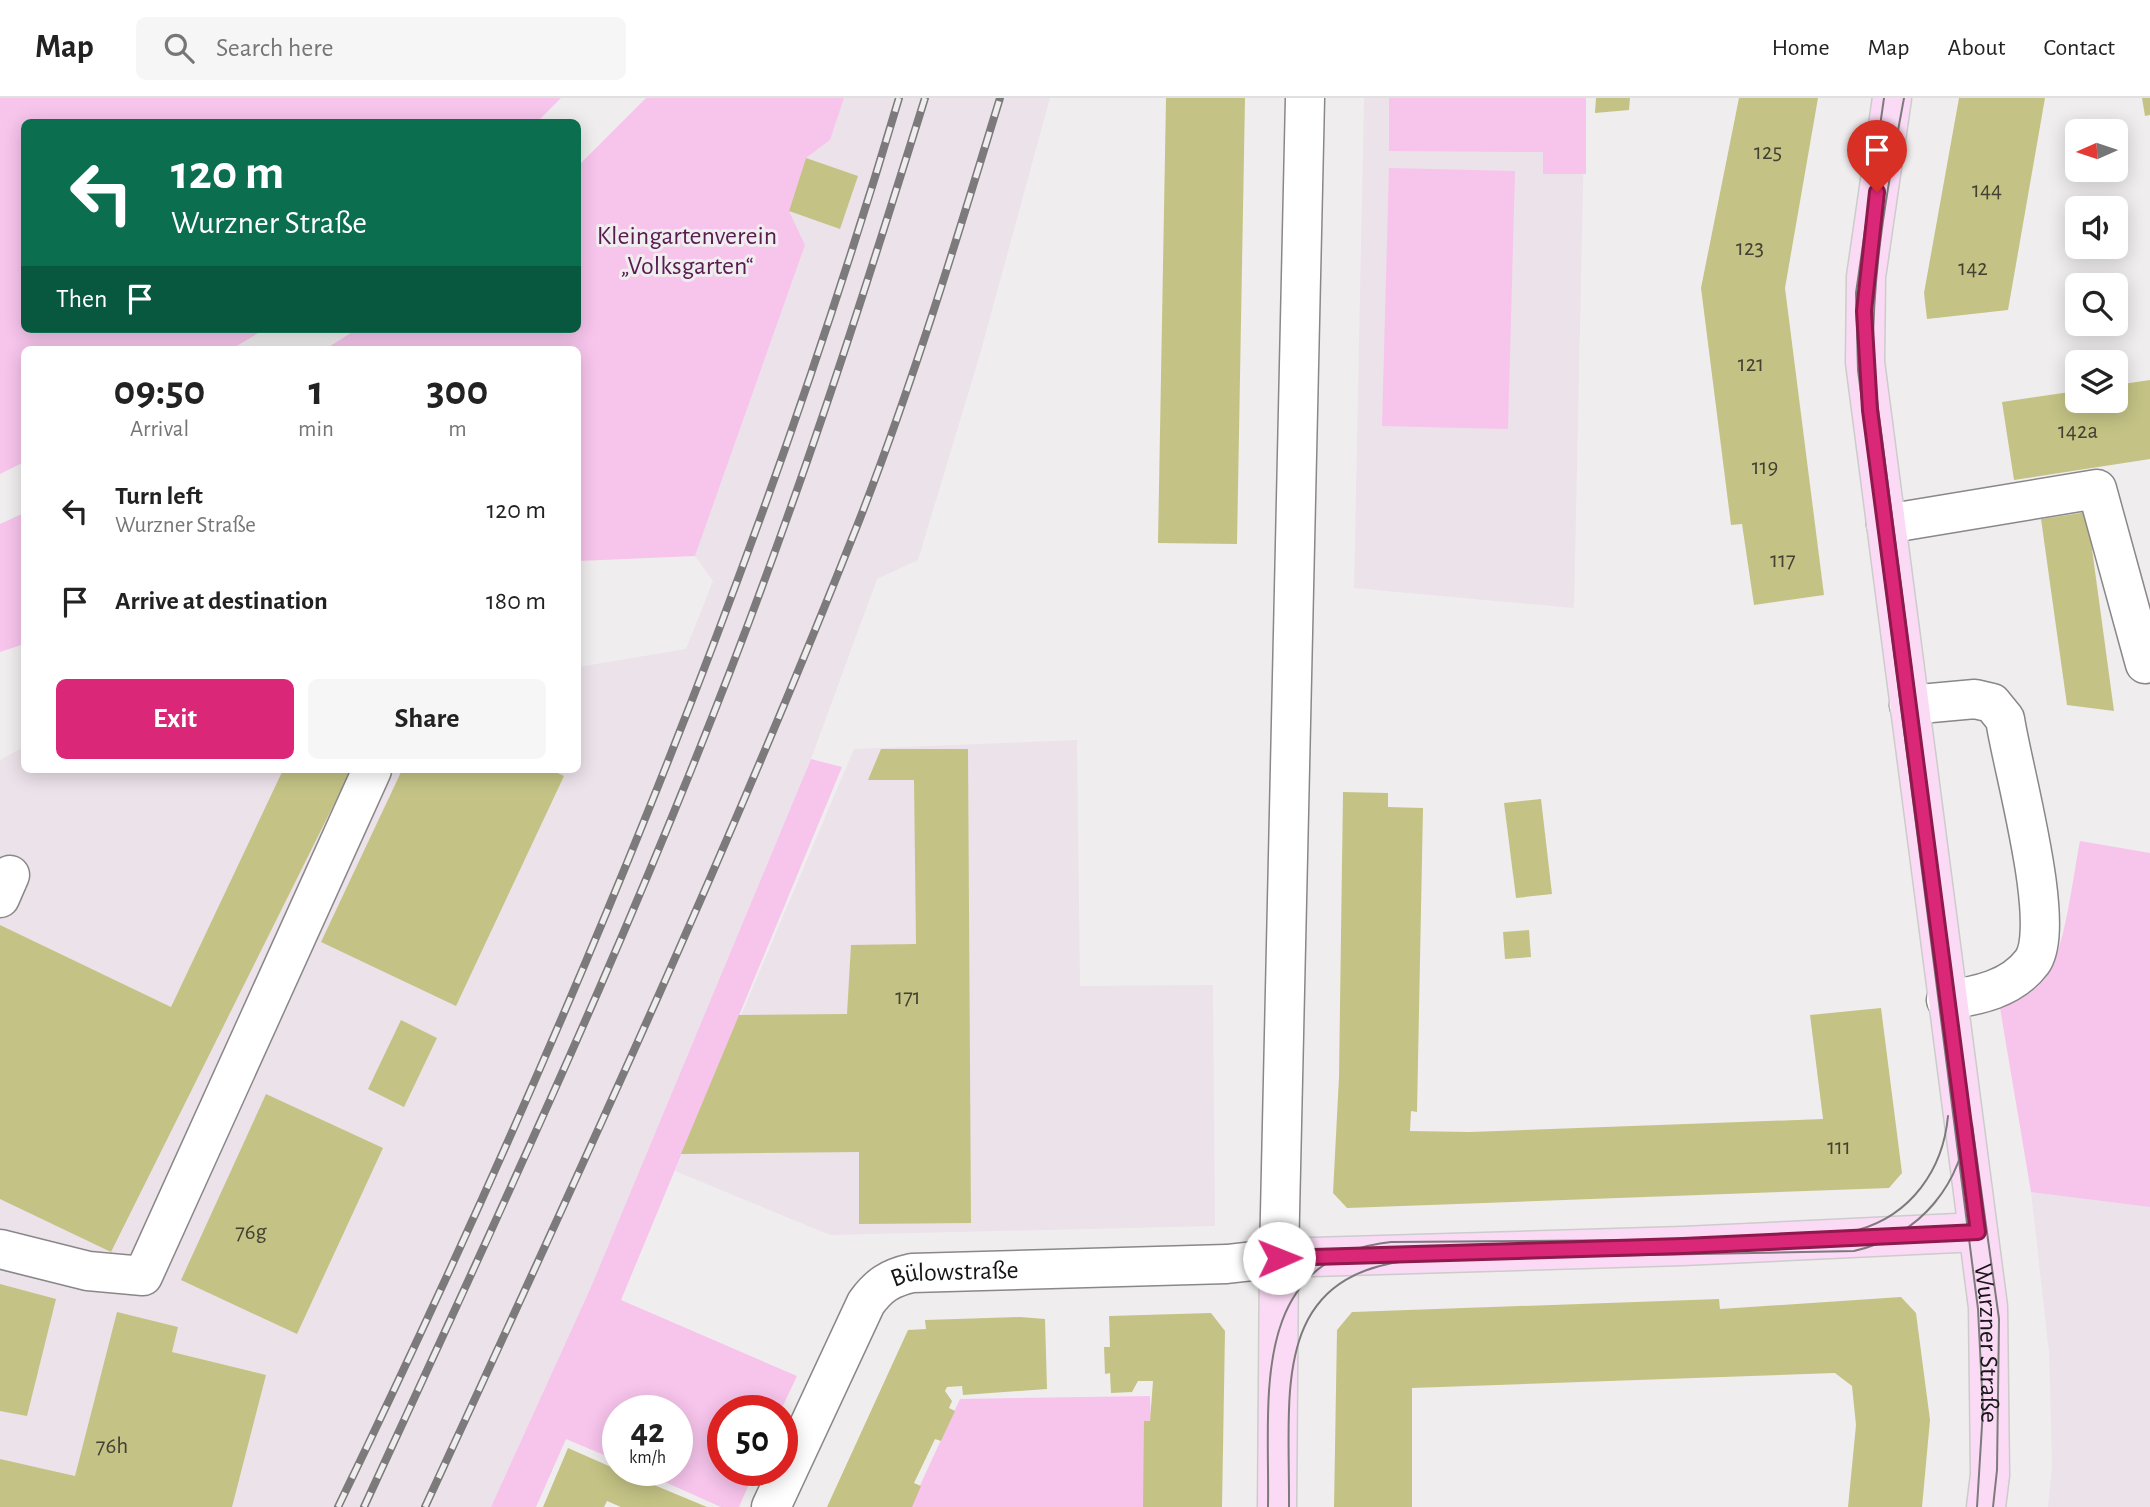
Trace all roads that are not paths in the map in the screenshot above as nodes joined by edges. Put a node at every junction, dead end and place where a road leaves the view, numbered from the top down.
1 (1305, 98) edge
2 (1892, 98) edge
3 (1886, 524) junction
4 (2144, 664) dead end
5 (1909, 705) junction
6 (371, 773) edge
7 (1946, 1000) junction
8 (1978, 1232) junction
9 (0, 1249) edge
10 (1279, 1258) junction
11 (771, 1507) edge
12 (1277, 1507) edge
13 (1986, 1507) edge

1 - 10 street
2 - 3 main road, Wurzner Straße
3 - 4 street
3 - 5 main road, Wurzner Straße
5 - 7 main road, Wurzner Straße
5 - 7 street
6 - 9 street
7 - 8 main road, Wurzner Straße
8 - 10 main road
8 - 13 main road, Wurzner Straße
10 - 11 street, Bülowstraße
10 - 12 main road

